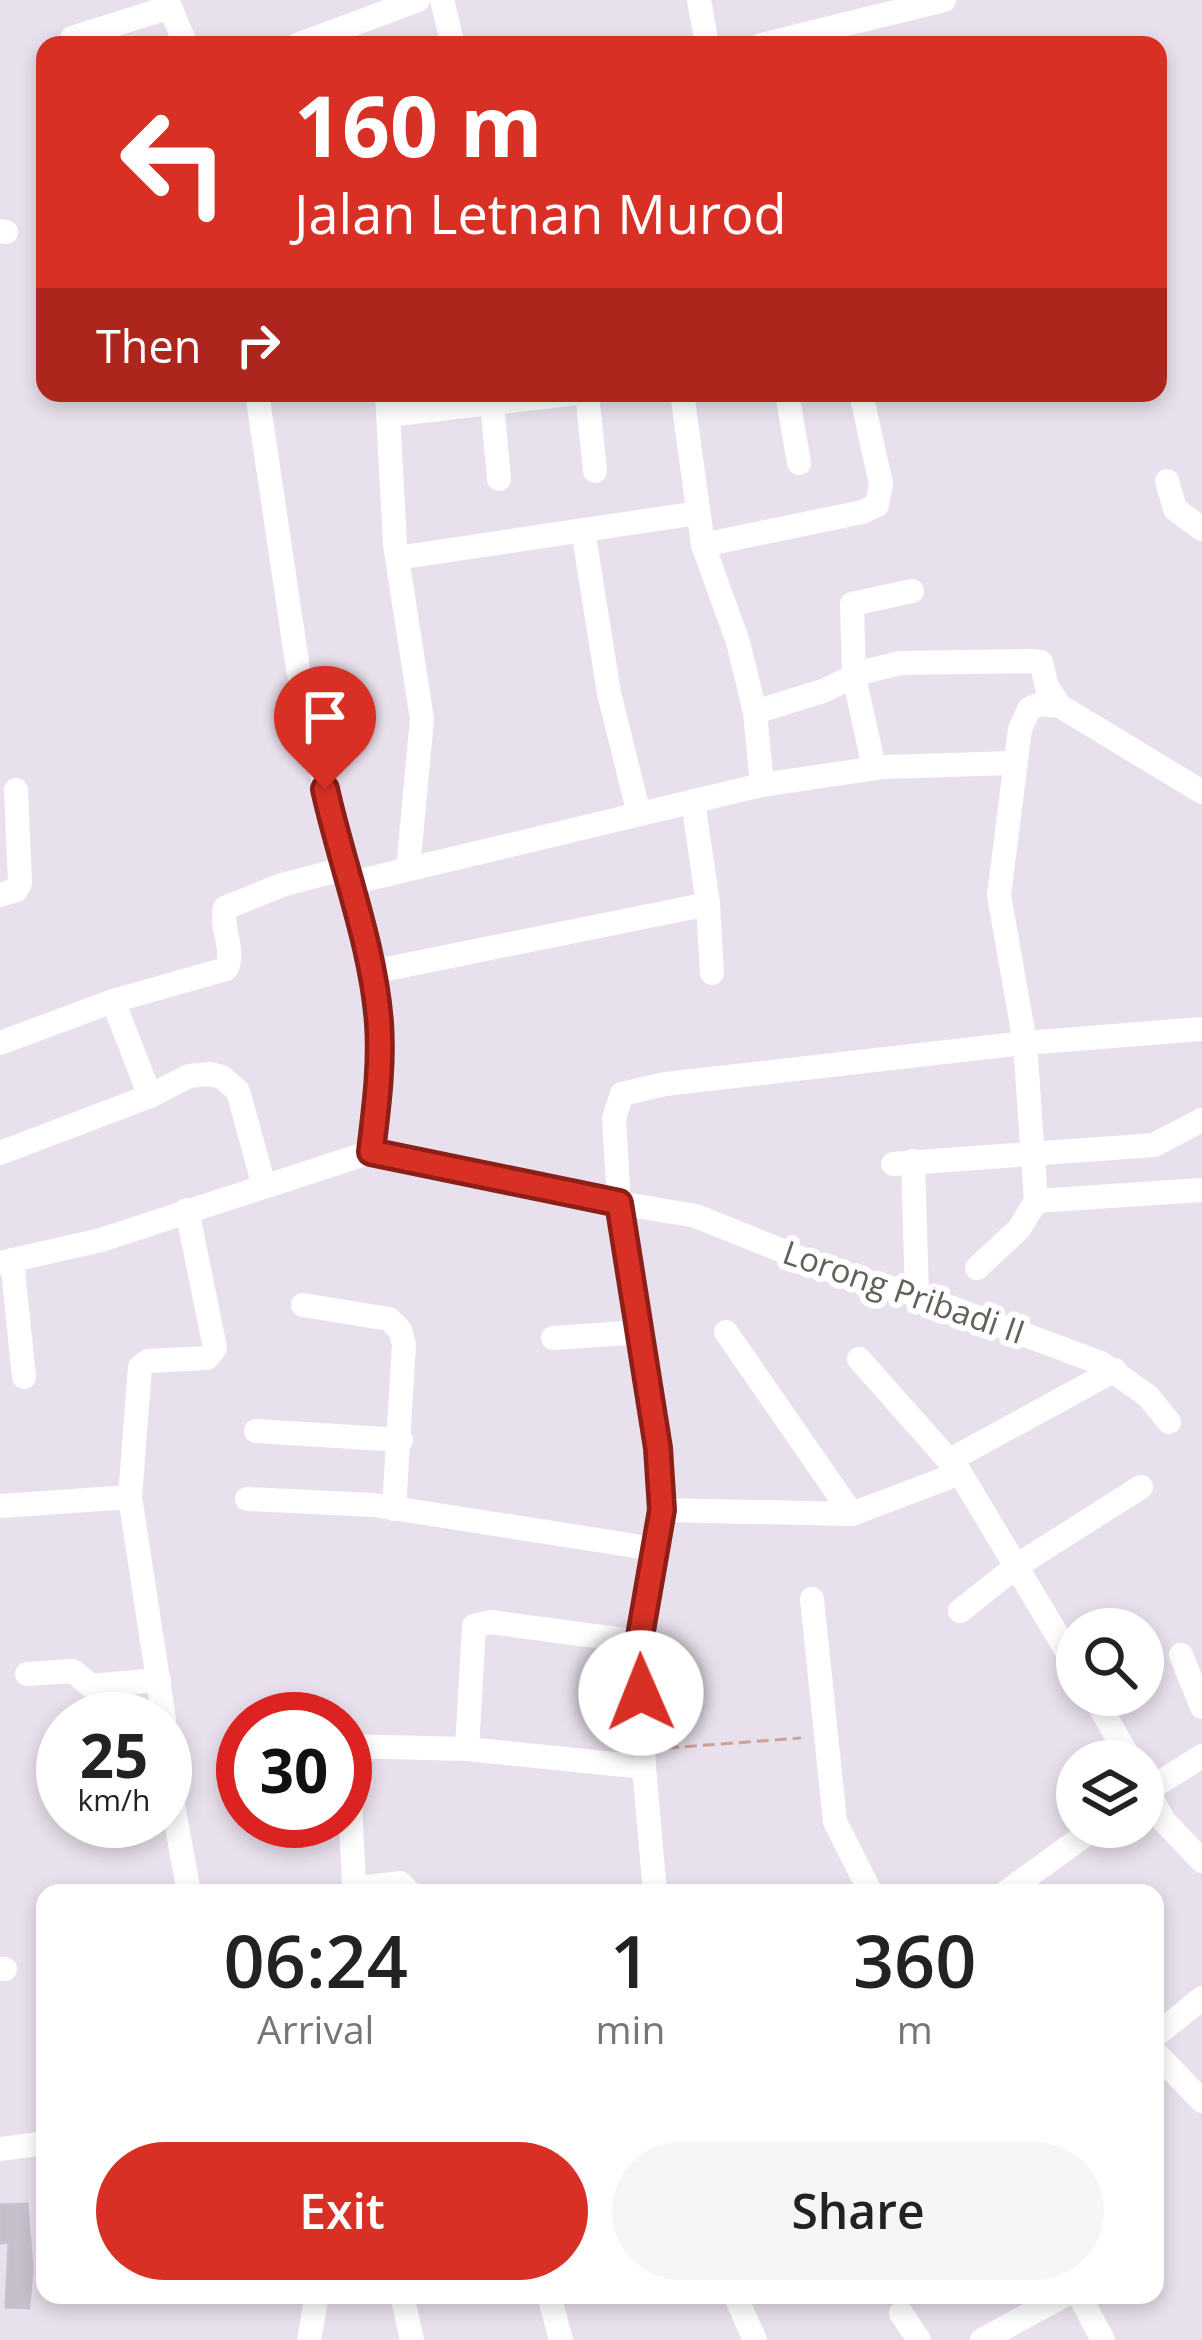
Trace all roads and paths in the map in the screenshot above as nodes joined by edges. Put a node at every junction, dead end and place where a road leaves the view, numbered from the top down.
1 (418, 0) edge
2 (442, 0) edge
3 (699, 0) edge
4 (944, 0) edge
5 (169, 3) edge
6 (893, 6) edge
7 (78, 36) edge
8 (182, 36) edge
9 (327, 36) edge
10 (452, 36) edge
11 (705, 36) edge
12 (791, 36) edge
13 (258, 402) edge
14 (501, 402) edge
15 (584, 402) edge
16 (683, 402) edge
17 (789, 402) edge
18 (863, 402) edge
19 (492, 403) junction
20 (388, 404) edge
21 (799, 463) dead end
22 (595, 471) dead end
23 (499, 479) dead end
24 (1167, 481) dead end
25 (698, 513) junction
26 (1202, 529) edge
27 (583, 530) junction
28 (703, 545) junction
29 (397, 557) junction
30 (912, 591) dead end
31 (854, 676) junction
32 (1060, 706) junction
33 (755, 712) junction
34 (1013, 763) junction
35 (874, 768) junction
36 (1198, 781) edge
37 (762, 785) junction
38 (16, 790) dead end
39 (693, 801) junction
40 (639, 814) junction
41 (408, 869) junction
42 (345, 876) junction
43 (0, 895) edge
44 (708, 904) junction
45 (372, 972) junction
46 (712, 973) dead end
47 (113, 1000) junction
48 (1202, 1029) edge
49 (0, 1043) edge
50 (1025, 1043) junction
51 (150, 1096) junction
52 (1202, 1120) edge
53 (0, 1152) edge
54 (371, 1152) junction
55 (1034, 1155) junction
56 (263, 1186) junction
57 (1202, 1190) edge
58 (1036, 1201) junction
59 (619, 1203) junction
60 (187, 1210) junction
61 (6, 1262) edge
62 (977, 1268) dead end
63 (917, 1295) junction
64 (303, 1304) dead end
65 (642, 1332) junction
66 (726, 1332) dead end
67 (553, 1338) dead end
68 (859, 1359) dead end
69 (1115, 1370) junction
70 (24, 1377) dead end
71 (1169, 1422) dead end
72 (256, 1431) dead end
73 (401, 1441) junction
74 (955, 1466) junction
75 (1141, 1487) dead end
76 (130, 1497) junction
77 (247, 1499) dead end
78 (0, 1506) edge
79 (394, 1510) junction
80 (662, 1510) junction
81 (852, 1514) junction
82 (655, 1549) junction
83 (1018, 1565) junction
84 (812, 1599) dead end
85 (960, 1610) dead end
86 (1056, 1631) edge
87 (639, 1642) junction
88 (1180, 1655) dead end
89 (27, 1674) dead end
90 (159, 1680) junction
91 (161, 1692) edge
92 (1202, 1707) edge
93 (826, 1735) junction
94 (372, 1747) edge
95 (466, 1749) junction
96 (1202, 1756) edge
97 (643, 1758) junction
98 (1164, 1777) edge
99 (1164, 1821) edge
100 (181, 1848) edge
101 (352, 1848) edge
102 (1067, 1848) edge
103 (1202, 1861) edge
104 (187, 1884) edge
105 (355, 1884) edge
106 (655, 1884) edge
107 (866, 1884) edge
108 (1017, 1884) edge
109 (1202, 1998) edge
110 (1164, 2029) edge
111 (1164, 2061) edge
112 (1202, 2101) edge
113 (36, 2145) edge
114 (0, 2149) edge
115 (315, 2304) edge
116 (404, 2304) edge
117 (551, 2304) edge
118 (739, 2304) edge
119 (1048, 2304) edge
120 (1084, 2304) edge
121 (901, 2313) dead end
122 (309, 2340) edge
123 (412, 2340) edge
124 (561, 2340) edge
125 (755, 2340) edge
126 (919, 2340) edge
127 (982, 2340) edge
128 (1103, 2340) edge

1 - 9 street
2 - 10 street
3 - 11 street
4 - 6 street
5 - 7 street
5 - 8 street
6 - 12 street
13 - 42 street
14 - 19 street
15 - 22 street
16 - 25 street
17 - 21 street
18 - 28 street
19 - 20 street
19 - 23 street
20 - 29 street
24 - 26 street
25 - 27 street
25 - 28 street
27 - 29 street
27 - 40 street
28 - 33 street
29 - 41 street
30 - 31 street
31 - 32 street
31 - 33 street
31 - 35 street
32 - 34 street
32 - 36 street
33 - 37 street
34 - 35 street
34 - 50 street
35 - 37 street
37 - 39 street
38 - 43 street
39 - 40 street
39 - 44 street
40 - 41 street
41 - 42 street
42 - 45 street
42 - 47 street
44 - 45 street
44 - 46 street
45 - 54 street
47 - 49 street
47 - 51 street
48 - 50 street
50 - 55 street
50 - 59 street
51 - 53 street
51 - 56 street
52 - 55 street
54 - 56 street
54 - 59 street, Lorong Pribadi II
55 - 58 street
55 - 63 street
56 - 60 street
57 - 58 street
58 - 62 street
59 - 63 street, Lorong Pribadi II
59 - 65 street
60 - 61 street
60 - 76 street
61 - 70 street
63 - 69 street, Lorong Pribadi II
64 - 73 street
65 - 67 street
65 - 80 street
66 - 81 street
68 - 74 street
69 - 71 street, Lorong Pribadi II
69 - 74 street
72 - 73 street
73 - 79 street
74 - 81 street
74 - 83 street
75 - 83 street
76 - 78 street
76 - 90 street
77 - 79 street
79 - 82 street
80 - 81 street
80 - 82 street
82 - 87 street
83 - 85 street
83 - 86 street
84 - 93 street
87 - 95 street
87 - 97 street
88 - 92 street
89 - 90 street
90 - 91 street
93 - 97 path
93 - 107 street
94 - 95 street
95 - 97 street
96 - 98 street
97 - 106 street
99 - 103 street
100 - 104 street
101 - 105 street
102 - 108 street
109 - 110 street
111 - 112 street
113 - 114 street
115 - 122 street
116 - 123 street
117 - 124 street
118 - 125 street
119 - 127 street
120 - 128 street
121 - 126 street

